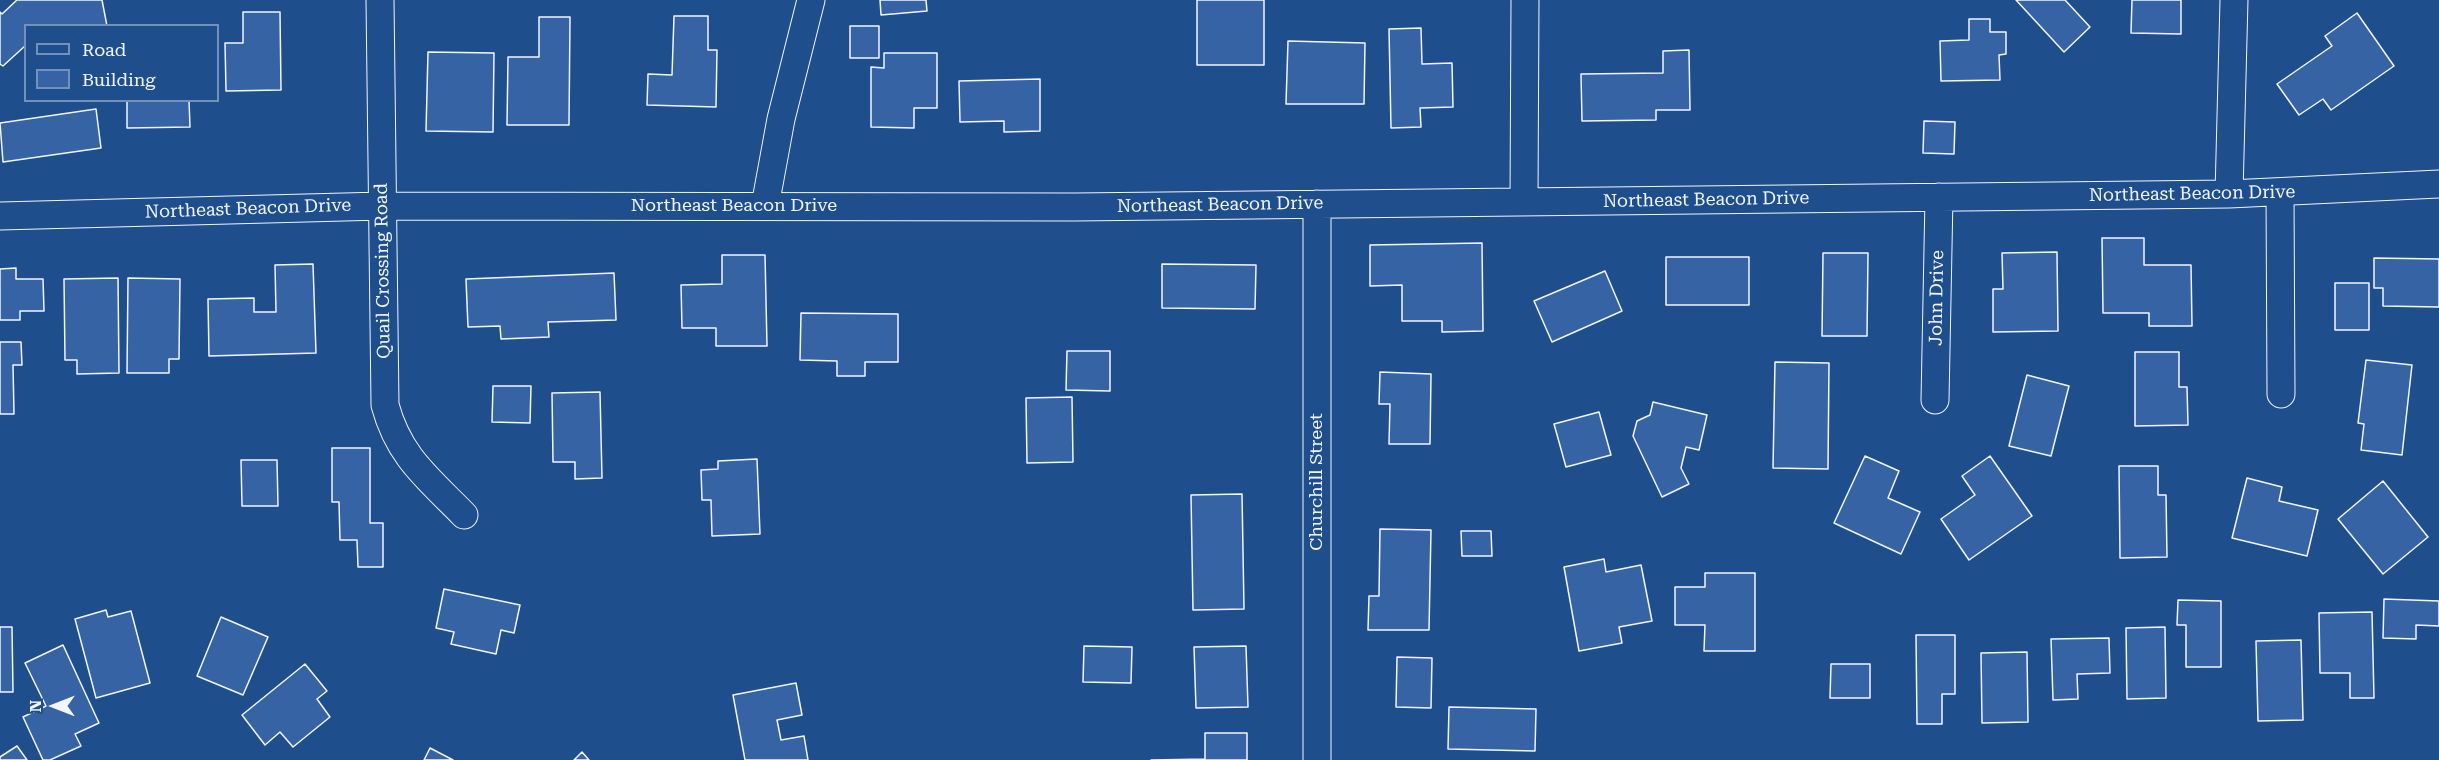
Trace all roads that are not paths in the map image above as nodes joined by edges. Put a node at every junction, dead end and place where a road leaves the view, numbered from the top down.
1 (380, 0) edge
2 (811, 0) edge
3 (1524, 0) edge
4 (2234, 0) edge
5 (2439, 184) edge
6 (2280, 193) junction
7 (2229, 194) junction
8 (1939, 197) junction
9 (1524, 202) junction
10 (1317, 204) junction
11 (382, 206) junction
12 (765, 206) junction
13 (0, 216) edge
14 (2282, 394) dead end
15 (1935, 400) dead end
16 (464, 514) dead end
17 (1317, 760) edge

1 - 11 street, Quail Crossing Road
2 - 12 street
3 - 9 street
4 - 7 street
5 - 6 street, Northeast Beacon Drive
6 - 7 street, Northeast Beacon Drive
6 - 14 street
7 - 8 street, Northeast Beacon Drive
8 - 9 street, Northeast Beacon Drive
8 - 15 street, John Drive
9 - 10 street, Northeast Beacon Drive
10 - 12 street, Northeast Beacon Drive
10 - 17 street, Churchill Street
11 - 12 street, Northeast Beacon Drive
11 - 13 street, Northeast Beacon Drive
11 - 16 street, Quail Crossing Road

